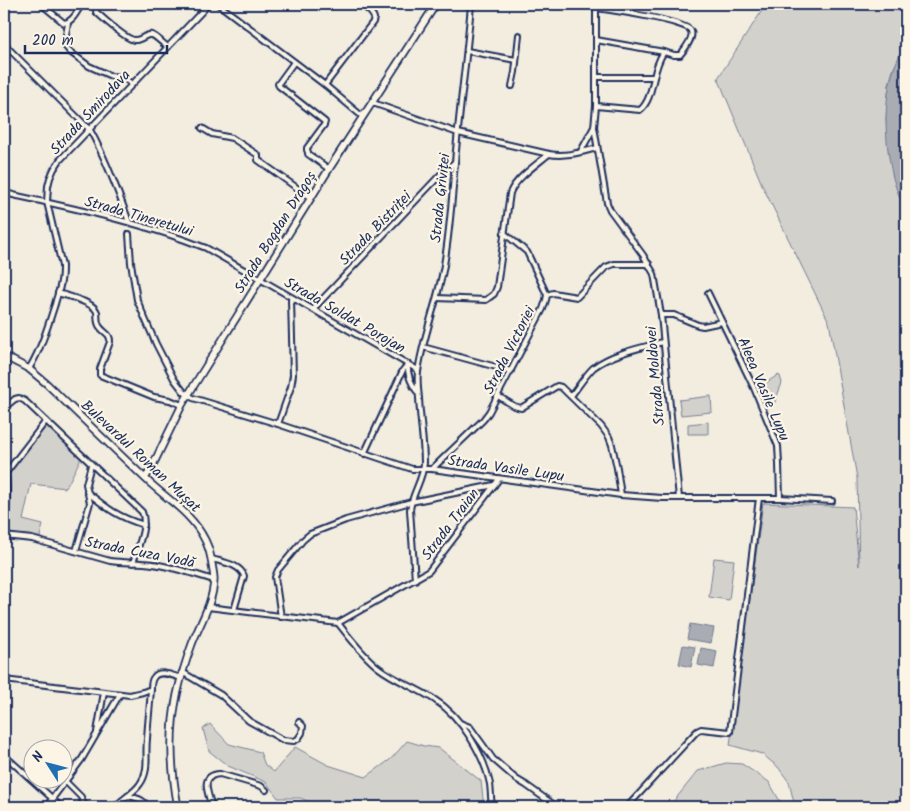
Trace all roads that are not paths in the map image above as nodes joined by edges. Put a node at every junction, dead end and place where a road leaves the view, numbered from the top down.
1 (41, 4) edge
2 (82, 4) edge
3 (97, 4) edge
4 (209, 4) edge
5 (218, 4) edge
6 (360, 4) edge
7 (436, 4) edge
8 (471, 4) edge
9 (596, 6) edge
10 (68, 23) junction
11 (519, 35) dead end
12 (596, 40) junction
13 (4, 44) edge
14 (168, 47) junction
15 (467, 52) junction
16 (664, 52) junction
17 (516, 60) junction
18 (294, 62) junction
19 (596, 77) junction
20 (654, 77) junction
21 (132, 84) junction
22 (325, 85) junction
23 (512, 86) dead end
24 (372, 103) junction
25 (596, 106) junction
26 (363, 117) junction
27 (594, 127) junction
28 (202, 128) dead end
29 (90, 130) junction
30 (458, 133) junction
31 (597, 148) junction
32 (581, 152) junction
33 (548, 154) junction
34 (455, 162) junction
35 (329, 169) junction
36 (4, 193) edge
37 (311, 198) junction
38 (47, 202) junction
39 (129, 222) junction
40 (504, 232) junction
41 (129, 234) dead end
42 (649, 264) junction
43 (260, 279) junction
44 (708, 292) dead end
45 (58, 293) junction
46 (547, 294) junction
47 (292, 298) junction
48 (437, 298) junction
49 (314, 310) junction
50 (661, 315) junction
51 (722, 322) junction
52 (663, 342) junction
53 (423, 347) junction
54 (4, 356) edge
55 (408, 364) junction
56 (28, 369) junction
57 (418, 370) junction
58 (511, 371) junction
59 (418, 393) junction
60 (188, 395) junction
61 (498, 396) junction
62 (571, 396) junction
63 (182, 405) junction
64 (4, 408) edge
65 (46, 421) junction
66 (278, 424) junction
67 (364, 454) junction
68 (92, 464) junction
69 (4, 468) edge
70 (432, 469) junction
71 (423, 470) junction
72 (5, 474) junction
73 (145, 478) junction
74 (499, 479) junction
75 (5, 481) edge
76 (494, 485) junction
77 (88, 492) junction
78 (621, 495) junction
79 (679, 498) junction
80 (759, 498) junction
81 (780, 498) junction
82 (832, 501) dead end
83 (411, 502) junction
84 (144, 525) junction
85 (4, 536) edge
86 (76, 551) junction
87 (212, 559) junction
88 (133, 563) junction
89 (214, 580) junction
90 (415, 580) junction
91 (208, 607) junction
92 (234, 610) junction
93 (281, 616) junction
94 (338, 623) junction
95 (182, 675) junction
96 (4, 680) edge
97 (151, 689) junction
98 (104, 692) junction
99 (120, 694) junction
100 (299, 722) dead end
101 (459, 722) junction
102 (95, 739) junction
103 (4, 755) edge
104 (72, 773) edge
105 (62, 788) edge
106 (72, 788) edge
107 (266, 790) dead end
108 (128, 796) junction
109 (54, 799) junction
110 (46, 807) edge
111 (60, 807) edge
112 (85, 807) edge
113 (115, 807) edge
114 (147, 807) edge
115 (178, 807) edge
116 (212, 807) edge
117 (492, 807) edge
118 (557, 807) edge
119 (627, 807) edge

1 - 10 street
2 - 10 street
3 - 14 street
4 - 14 street, Strada Smirodava
5 - 18 street
6 - 22 street
7 - 24 main road, Strada Bogdan Dragoș
8 - 15 street, Strada Griviței
9 - 12 street
9 - 16 street
10 - 21 street
11 - 17 street
12 - 16 street
12 - 19 street
13 - 29 street
14 - 21 street, Strada Smirodava
15 - 17 street
15 - 30 street, Strada Griviței
16 - 20 street
17 - 23 street
18 - 22 street
18 - 35 street
19 - 20 street
19 - 25 street
20 - 25 street
21 - 29 street, Strada Smirodava
22 - 26 street
24 - 26 main road, Strada Bogdan Dragoș
24 - 30 street
25 - 27 street
26 - 35 main road, Strada Bogdan Dragoș
27 - 31 street, Strada Moldovei
27 - 32 street
28 - 37 street
29 - 38 street, Strada Smirodava
29 - 39 street
30 - 33 street
30 - 34 street, Strada Griviței
31 - 32 street
31 - 42 street, Strada Moldovei
32 - 33 street
33 - 40 street
34 - 48 street, Strada Griviței
34 - 49 street, Strada Bistriței
35 - 37 main road, Strada Bogdan Dragoș
36 - 38 street, Strada Tineretului
37 - 43 main road, Strada Bogdan Dragoș
38 - 39 street, Strada Tineretului
38 - 45 street
39 - 43 street, Strada Tineretului
40 - 46 street, Strada Victoriei
40 - 48 street
41 - 60 street
42 - 46 street
42 - 50 street, Strada Moldovei
43 - 47 street, Strada Soldat Porojan
43 - 60 main road, Strada Bogdan Dragoș
44 - 51 street, Aleea Vasile Lupu
45 - 56 street
45 - 63 street
46 - 58 street, Strada Victoriei
47 - 49 street, Strada Soldat Porojan
47 - 66 street
48 - 53 street, Strada Griviței
49 - 55 street, Strada Soldat Porojan
50 - 51 street
50 - 52 street, Strada Moldovei
51 - 81 street, Aleea Vasile Lupu
52 - 62 street
52 - 79 street, Strada Moldovei
53 - 57 street, Strada Griviței
53 - 58 street
54 - 56 main road, Bulevardul Roman Mușat
55 - 57 street, Strada Soldat Porojan
55 - 59 street, Strada Griviței
55 - 67 street
56 - 73 main road, Bulevardul Roman Mușat
57 - 59 street, Strada Griviței
58 - 61 street, Strada Victoriei
59 - 71 street, Strada Griviței
60 - 63 main road, Strada Bogdan Dragoș
60 - 66 street, Strada Vasile Lupu
61 - 62 street
61 - 70 street, Strada Victoriei
62 - 78 street
63 - 73 main road, Strada Bogdan Dragoș
64 - 65 street
65 - 68 street
65 - 72 street
66 - 67 street, Strada Vasile Lupu
67 - 71 street, Strada Vasile Lupu
68 - 77 street
68 - 84 street
69 - 72 street
70 - 71 street, Strada Vasile Lupu
70 - 74 street, Strada Vasile Lupu
71 - 83 street, Strada Griviței
72 - 75 street
73 - 87 main road, Bulevardul Roman Mușat
74 - 76 street, Strada Traian
74 - 78 street, Strada Vasile Lupu
75 - 85 street
76 - 83 street
76 - 90 street, Strada Traian
77 - 84 street
77 - 86 street
78 - 79 street, Strada Vasile Lupu
79 - 80 street, Strada Vasile Lupu
80 - 81 street, Strada Vasile Lupu
80 - 119 street
81 - 82 street, Strada Vasile Lupu
83 - 90 street, Strada Griviței
83 - 93 street
84 - 88 street
85 - 86 street, Strada Cuza Vodă
86 - 88 street, Strada Cuza Vodă
87 - 89 main road, Bulevardul Roman Mușat
87 - 92 street
88 - 89 street, Strada Cuza Vodă
89 - 91 main road, Bulevardul Roman Mușat
90 - 94 street, Strada Traian
91 - 92 street
91 - 95 main road, Bulevardul Roman Mușat
92 - 93 street
93 - 94 street
94 - 101 street
95 - 97 street
95 - 100 street
95 - 115 main road, Bulevardul Roman Mușat
96 - 98 street
97 - 99 street
97 - 108 street
98 - 99 street
98 - 102 street
99 - 102 street
101 - 117 street
101 - 118 street
102 - 104 street
103 - 109 street
105 - 109 street
106 - 112 street
107 - 116 street
108 - 113 street
108 - 114 street
109 - 110 street
109 - 111 street

